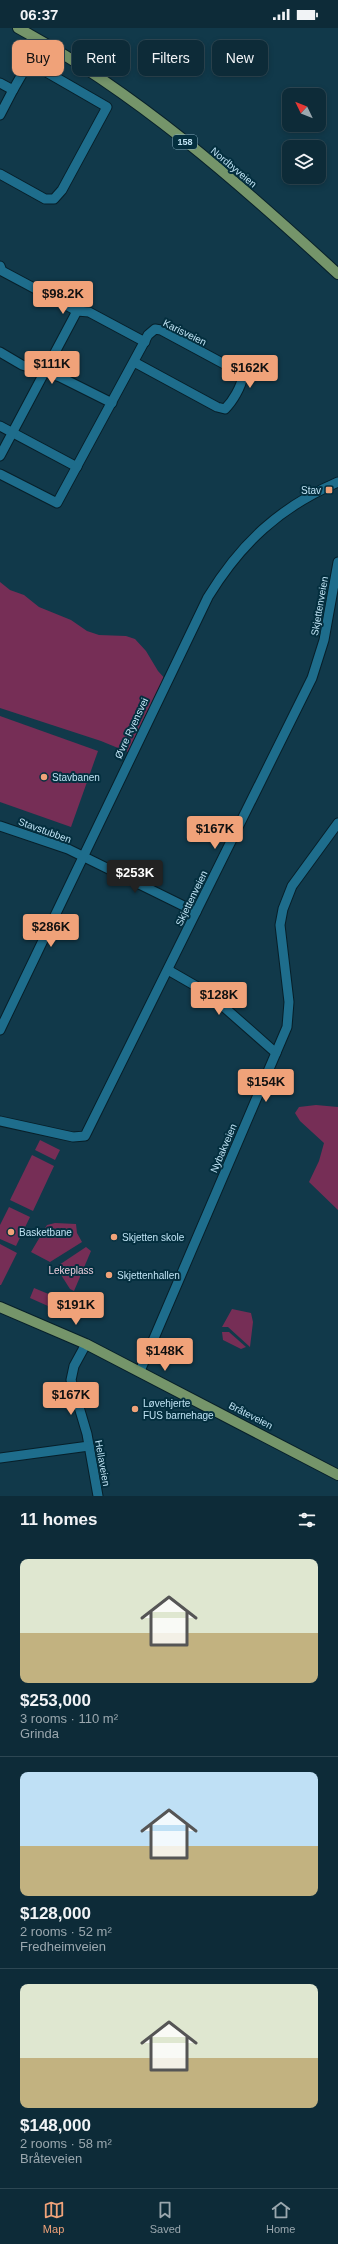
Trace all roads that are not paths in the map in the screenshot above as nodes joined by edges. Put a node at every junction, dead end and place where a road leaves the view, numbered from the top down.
1 (18, 28) edge
2 (40, 40) edge
3 (64, 54) edge
4 (21, 76) edge
5 (53, 76) edge
6 (0, 83) edge
7 (13, 90) junction
8 (0, 115) edge
9 (0, 174) edge
10 (1, 271) edge
11 (338, 274) edge
12 (76, 311) junction
13 (145, 342) junction
14 (0, 352) edge
15 (134, 362) junction
16 (45, 371) junction
17 (112, 403) junction
18 (0, 426) edge
19 (12, 433) junction
20 (0, 456) edge
21 (77, 467) junction
22 (0, 474) edge
23 (338, 482) edge
24 (338, 562) edge
25 (338, 823) edge
26 (0, 826) edge
27 (82, 857) junction
28 (196, 912) junction
29 (168, 970) junction
30 (0, 1030) edge
31 (276, 1053) junction
32 (0, 1121) edge
33 (0, 1308) edge
34 (86, 1344) junction
35 (140, 1371) junction
36 (89, 1446) junction
37 (0, 1458) edge
38 (338, 1475) edge
39 (98, 1496) edge

1 - 2 main road, Nordbyveien / 158
3 - 11 main road, Nordbyveien / 158
4 - 7 street
5 - 9 street
6 - 7 street
7 - 8 street
10 - 12 street
12 - 13 street
12 - 16 street
13 - 15 street, Karisveien
13 - 15 street, Karisveien
14 - 16 street
15 - 17 street, Karisveien
16 - 17 street
16 - 19 street
17 - 21 street, Karisveien
18 - 19 street
19 - 20 street
19 - 21 street
21 - 22 street, Karisveien
23 - 27 street, Øvre Ryensvei
24 - 28 street, Skjettenveien
25 - 31 street, Nybakveien
26 - 27 street, Stavstubben
27 - 28 street, Stavstubben
27 - 30 street, Øvre Ryensvei
28 - 29 street, Skjettenveien
29 - 31 street
29 - 32 street, Skjettenveien
31 - 35 street, Nybakveien
33 - 34 main road, Bråteveien
34 - 35 main road, Bråteveien
34 - 36 street, Hellaveien
35 - 38 main road, Bråteveien
36 - 37 street
36 - 39 street, Hellaveien

